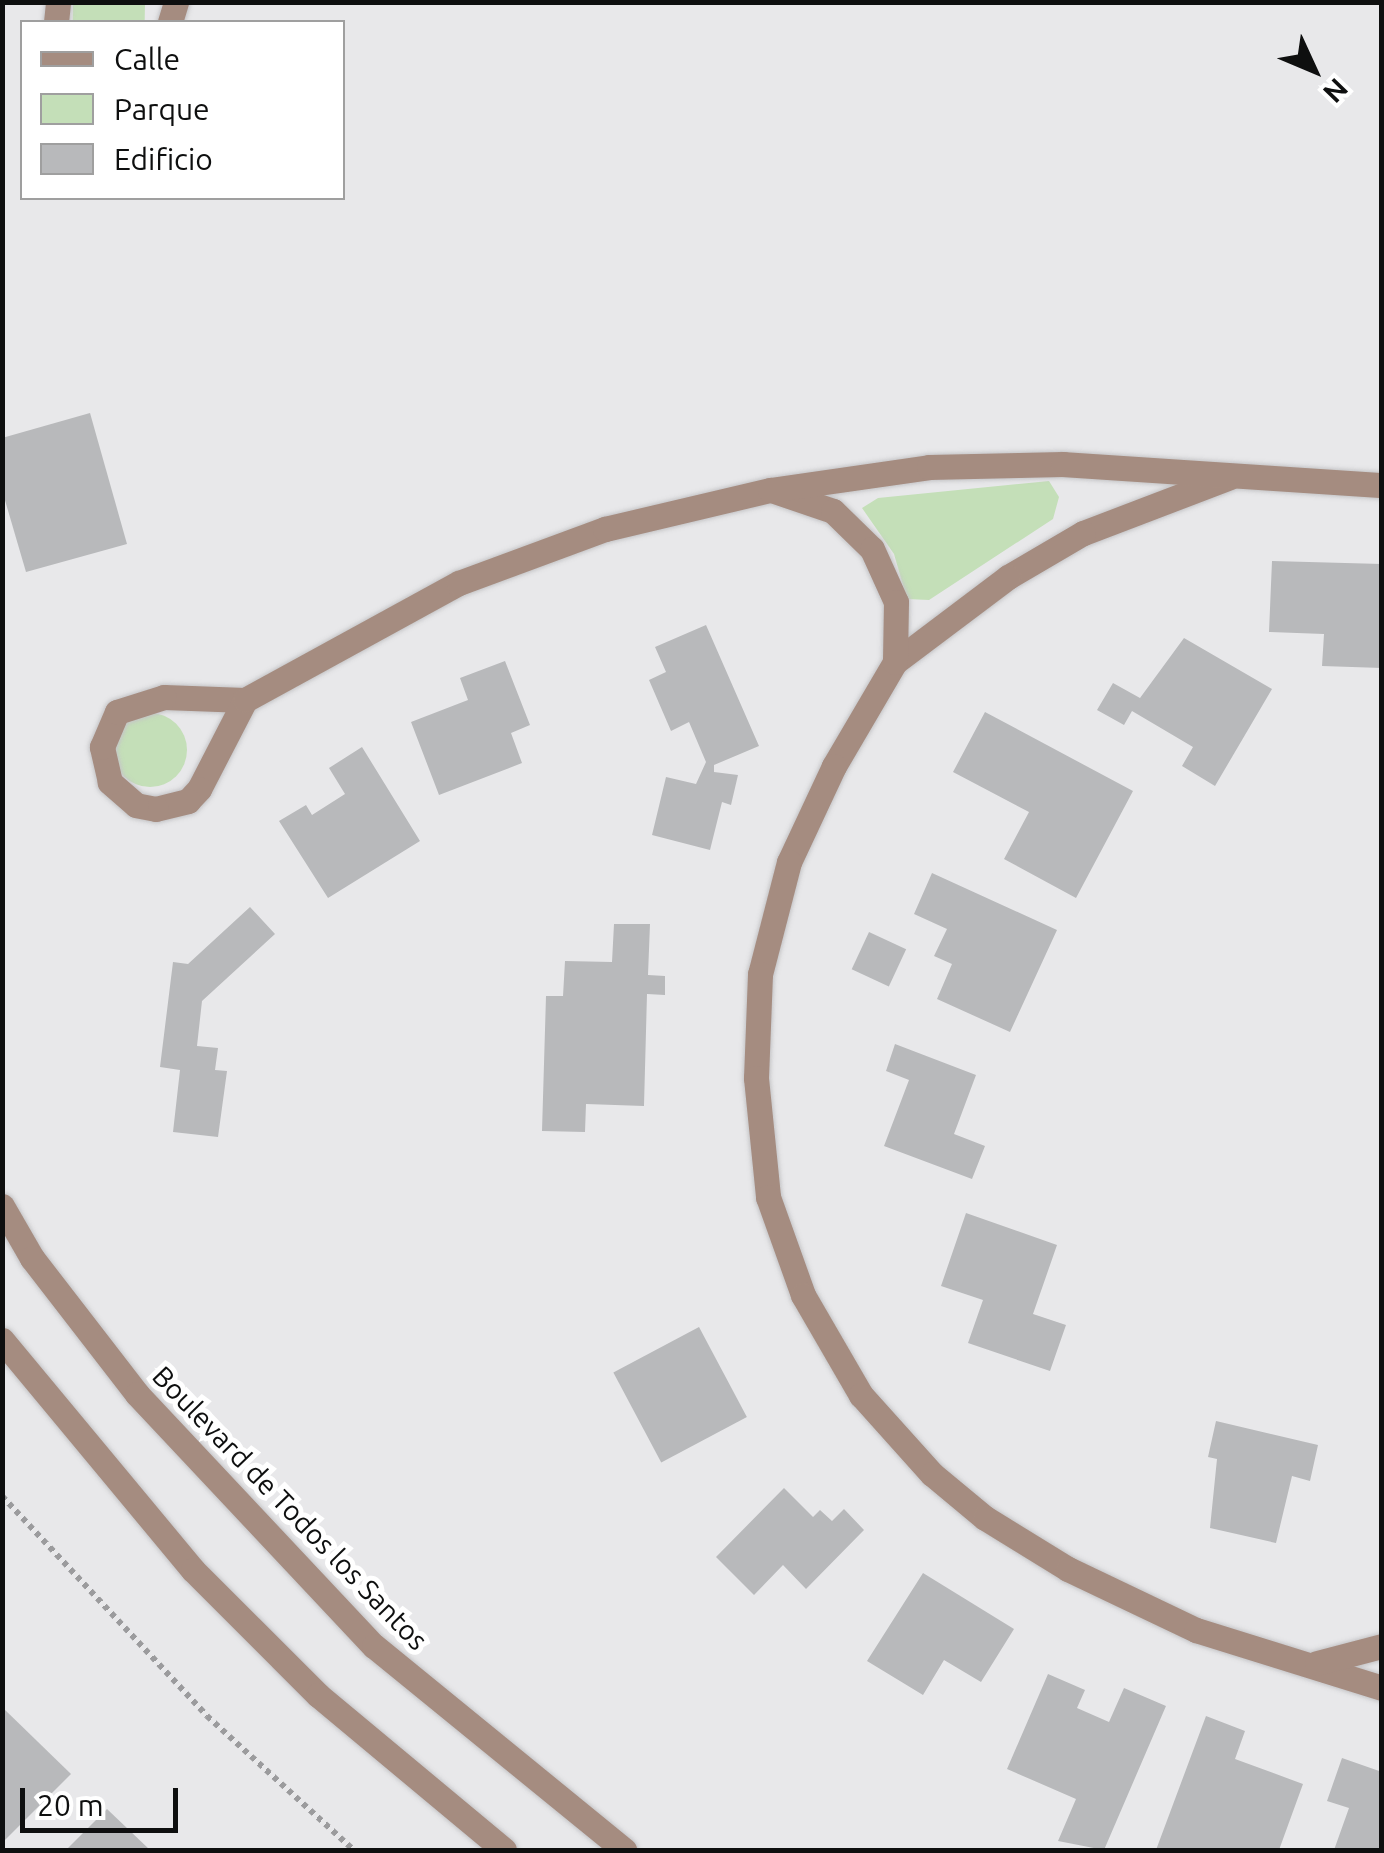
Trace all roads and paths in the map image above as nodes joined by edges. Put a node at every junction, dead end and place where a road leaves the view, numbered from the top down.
1 (1230, 477) junction
2 (1382, 484) edge
3 (770, 490) junction
4 (896, 662) junction
5 (245, 700) junction
6 (2, 1206) edge
7 (2, 1340) edge
8 (2, 1496) edge
9 (1382, 1646) edge
10 (1317, 1663) junction
11 (1382, 1688) edge
12 (354, 1850) edge
13 (504, 1850) edge
14 (624, 1850) edge

1 - 2 street
1 - 3 street
1 - 4 street
3 - 4 street
3 - 5 street
4 - 10 street
5 - 5 street
6 - 14 street, Boulevard de Todos los Santos
7 - 13 street
8 - 12 path
9 - 10 street
10 - 11 street

